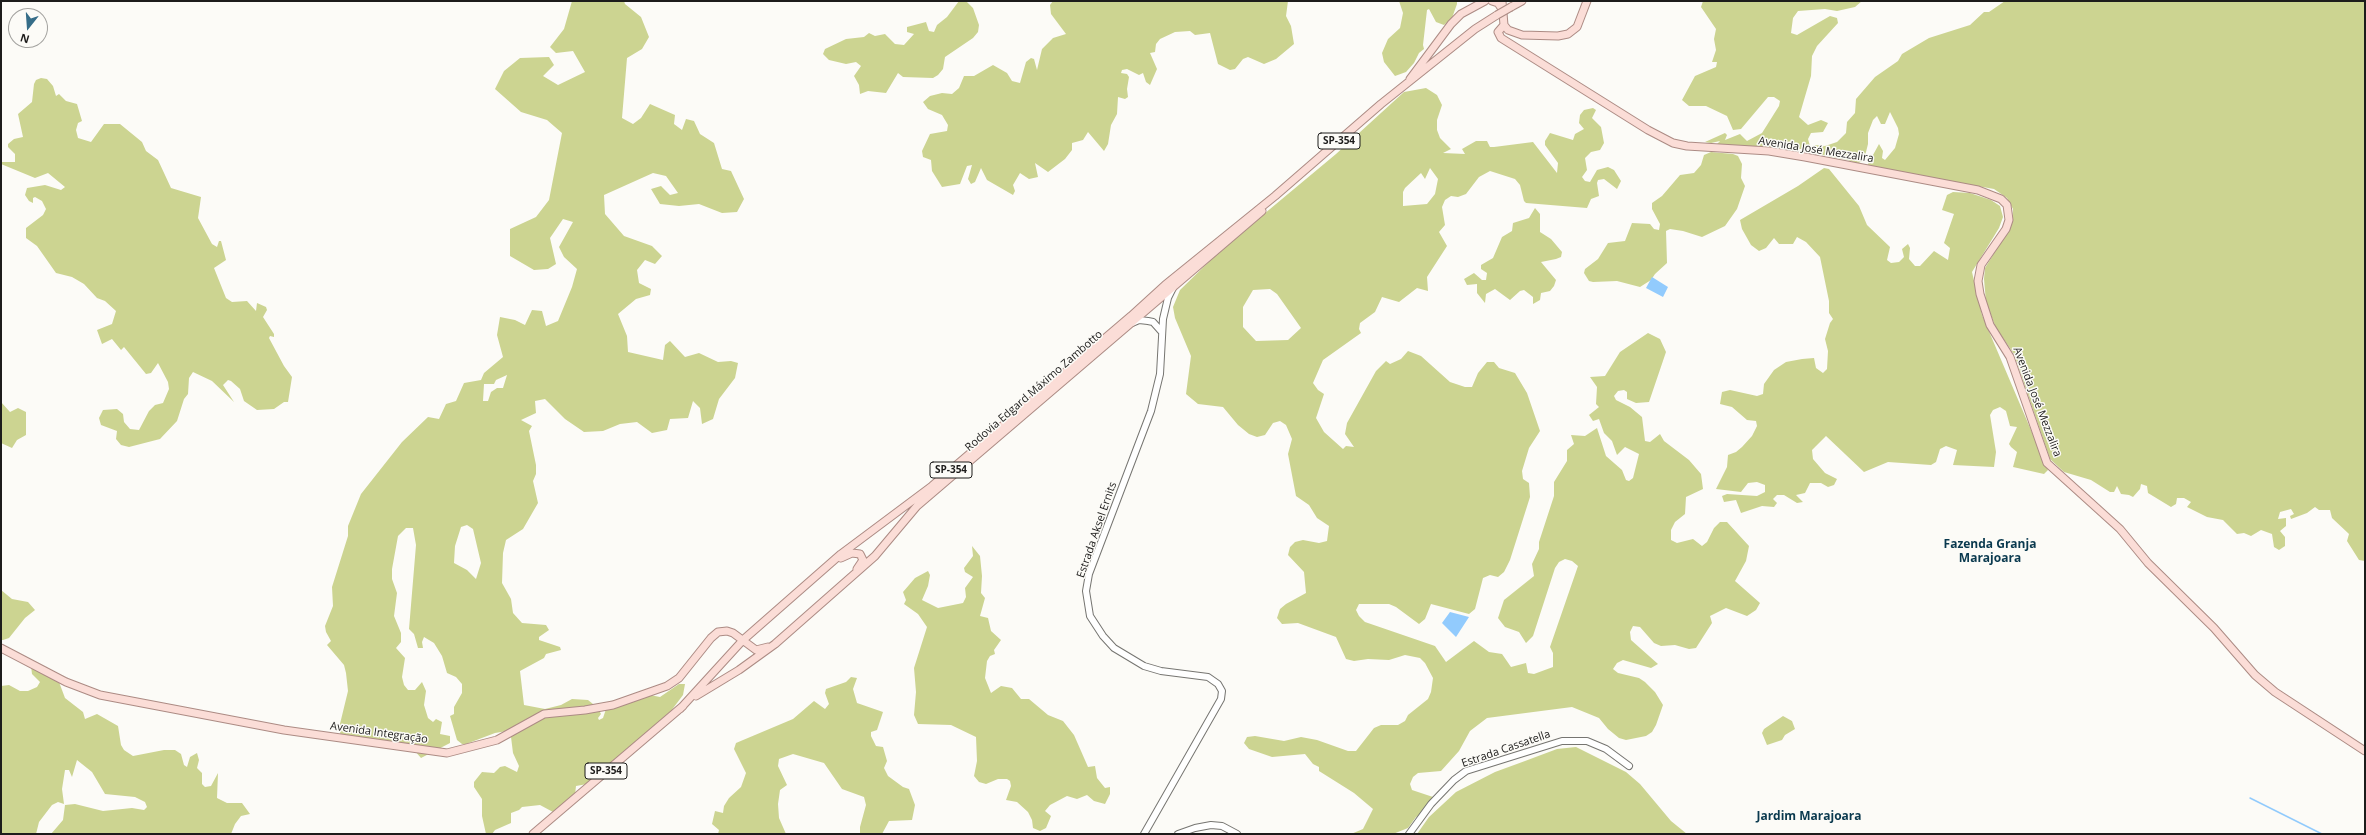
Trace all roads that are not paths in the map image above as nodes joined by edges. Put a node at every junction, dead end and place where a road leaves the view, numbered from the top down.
1 (1492, 1) edge
2 (1502, 1) edge
3 (1522, 1) edge
4 (1579, 1) edge
5 (1587, 1) edge
6 (1484, 2) edge
7 (1499, 12) junction
8 (1582, 16) junction
9 (1504, 25) junction
10 (1404, 87) junction
11 (1275, 196) junction
12 (1176, 284) junction
13 (1129, 325) junction
14 (1161, 331) junction
15 (828, 566) junction
16 (849, 578) junction
17 (733, 634) junction
18 (749, 634) junction
19 (742, 640) junction
20 (775, 644) junction
21 (1, 648) edge
22 (733, 650) junction
23 (680, 709) junction
24 (2365, 751) edge
25 (1629, 766) dead end
26 (1145, 833) edge
27 (533, 834) edge
28 (1178, 834) edge
29 (1237, 834) edge
30 (1410, 834) edge

1 - 7 main road
2 - 7 main road
3 - 7 main road, Rodovia Edgard Máximo Zambotto / SP-354, bridge
4 - 8 main road
5 - 8 main road
6 - 10 main road
7 - 9 main road
7 - 10 main road, Rodovia Edgard Máximo Zambotto / SP-354
8 - 9 main road
9 - 24 main road, Avenida José Mezzalira
10 - 11 main road, Rodovia Edgard Máximo Zambotto / SP-354
11 - 12 main road, Rodovia Edgard Máximo Zambotto / SP-354
11 - 15 main road, Rodovia Edgard Máximo Zambotto / SP-354
12 - 13 main road, Rodovia Edgard Máximo Zambotto / SP-354
12 - 14 street, Estrada Aksel Ernits
13 - 14 street
13 - 16 main road, Rodovia Edgard Máximo Zambotto / SP-354
14 - 26 street, Estrada Aksel Ernits
15 - 16 main road
15 - 18 main road, Rodovia Edgard Máximo Zambotto / SP-354
16 - 20 main road, Rodovia Edgard Máximo Zambotto / SP-354
17 - 18 main road
17 - 19 main road
17 - 21 main road, Avenida Integração
17 - 22 main road
18 - 19 main road, Rodovia Edgard Máximo Zambotto / SP-354
19 - 20 main road
19 - 22 main road, Rodovia Edgard Máximo Zambotto / SP-354
20 - 23 main road, Rodovia Edgard Máximo Zambotto / SP-354
22 - 23 main road, Rodovia Edgard Máximo Zambotto / SP-354
23 - 27 main road, Rodovia Edgard Máximo Zambotto / SP-354
25 - 30 street, Estrada Cassatella
28 - 29 street

